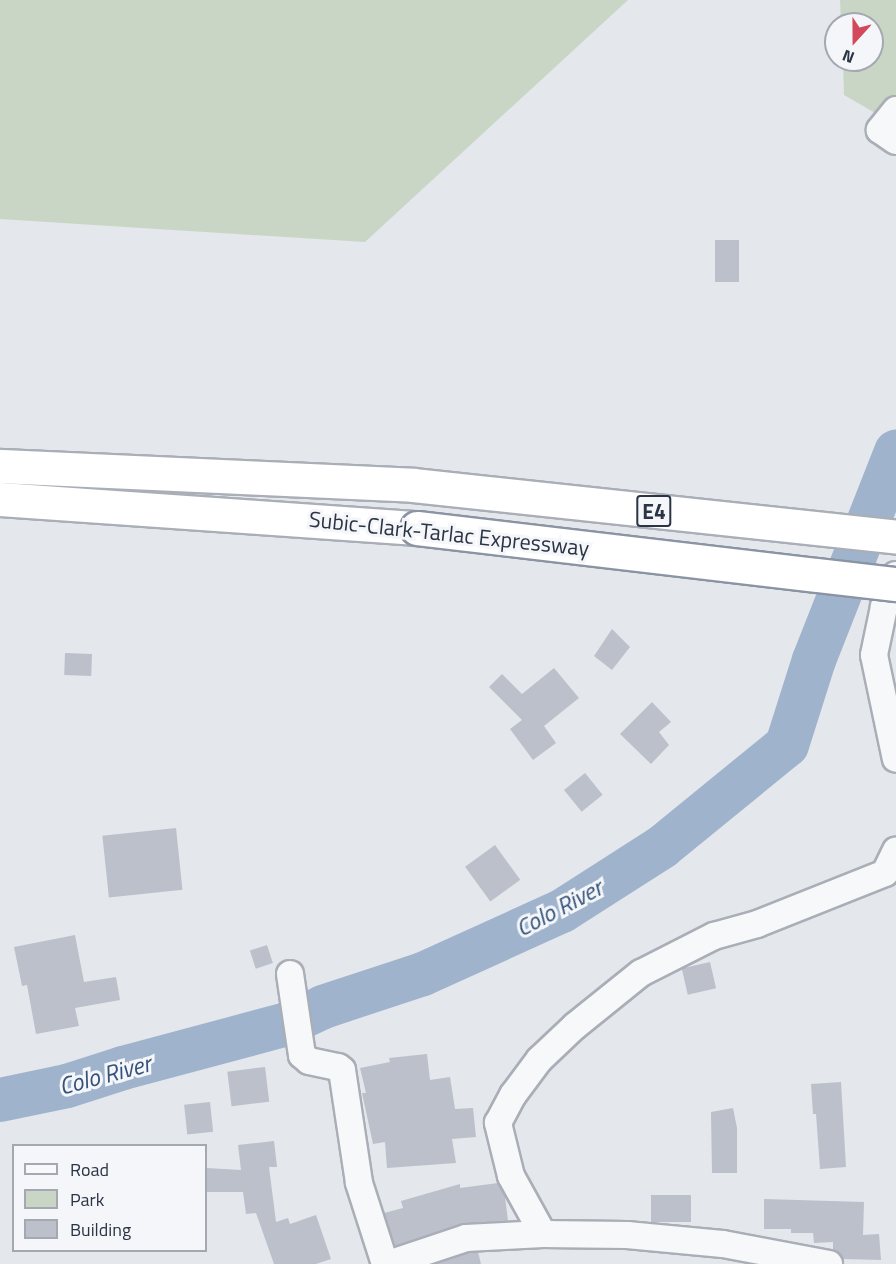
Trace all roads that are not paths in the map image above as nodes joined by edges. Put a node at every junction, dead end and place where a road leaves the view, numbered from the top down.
1 (896, 110) edge
2 (896, 141) edge
3 (0, 466) edge
4 (0, 499) edge
5 (896, 537) edge
6 (896, 575) edge
7 (896, 584) edge
8 (896, 759) edge
9 (896, 850) edge
10 (291, 980) dead end
11 (543, 1234) junction
12 (386, 1264) edge
13 (829, 1264) edge

1 - 2 street
3 - 5 highway, Subic-Clark-Tarlac Expressway / E4
4 - 7 highway, Subic-Clark-Tarlac Expressway / E4, bridge
6 - 8 street
9 - 11 street
10 - 12 street
11 - 12 street
11 - 13 street

